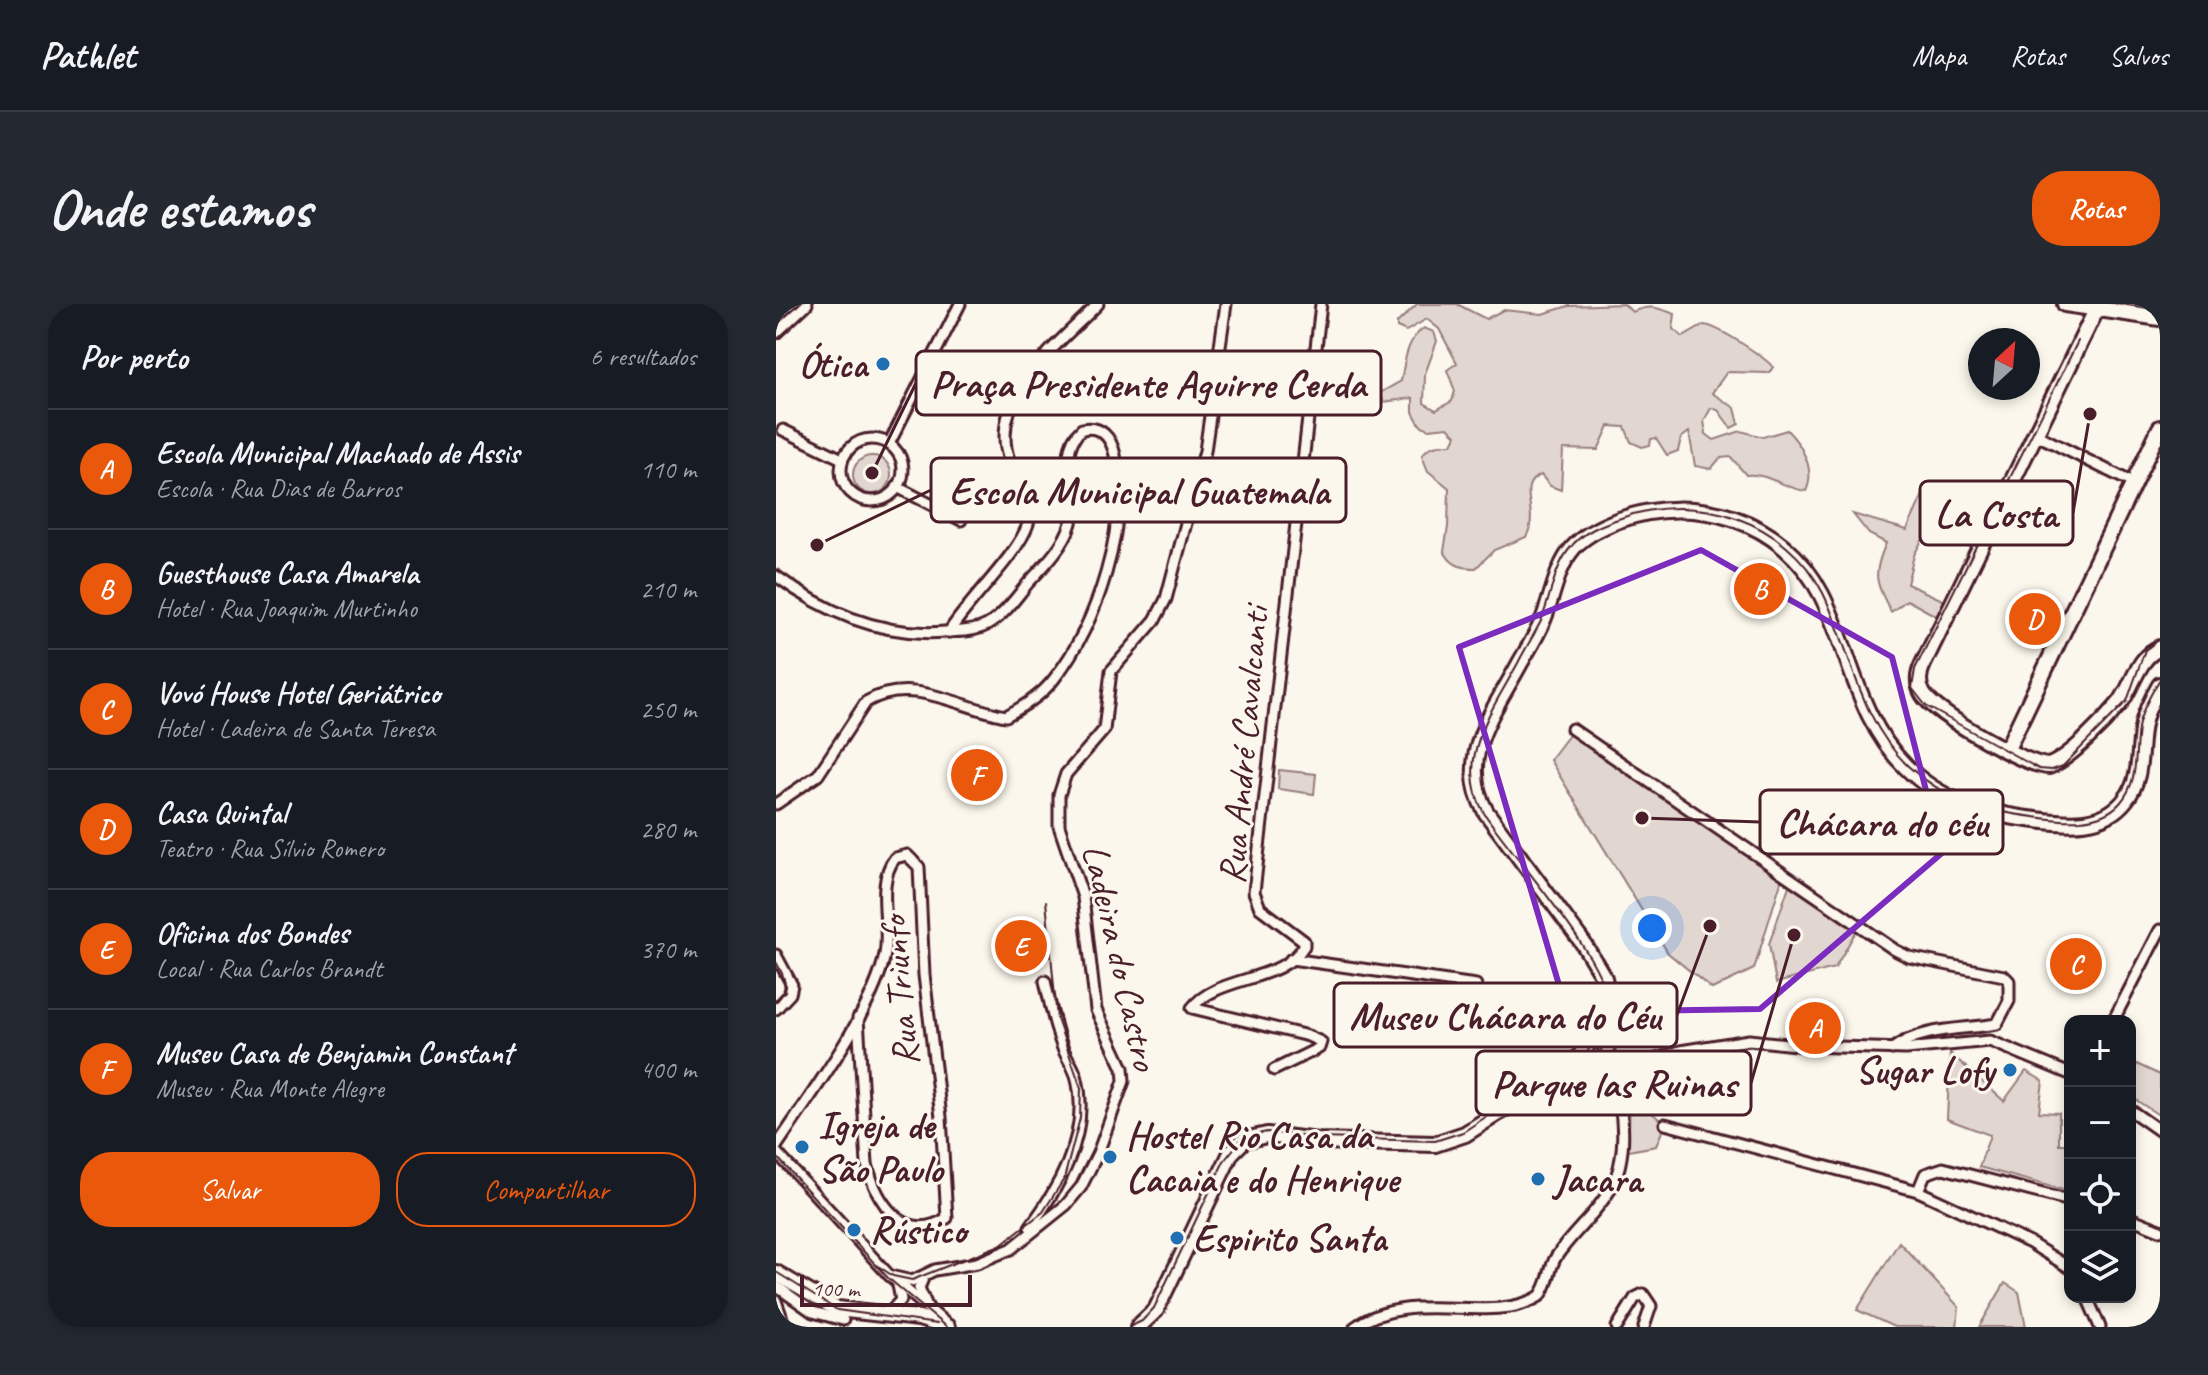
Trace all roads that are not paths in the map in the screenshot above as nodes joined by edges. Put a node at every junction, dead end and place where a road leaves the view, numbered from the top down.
1 (807, 304) edge
2 (960, 304) edge
3 (1098, 304) edge
4 (1226, 304) edge
5 (1321, 304) edge
6 (2065, 304) edge
7 (2099, 306) edge
8 (2160, 318) edge
9 (776, 333) edge
10 (2160, 428) edge
11 (783, 430) dead end
12 (2037, 435) junction
13 (889, 444) junction
14 (842, 459) junction
15 (2133, 483) junction
16 (897, 487) junction
17 (961, 520) dead end
18 (776, 576) edge
19 (949, 632) junction
20 (2160, 648) edge
21 (2160, 685) edge
22 (1572, 729) dead end
23 (2007, 749) junction
24 (776, 804) edge
25 (2160, 930) edge
26 (776, 955) edge
27 (1291, 959) junction
28 (1045, 981) dead end
29 (1476, 985) dead end
30 (776, 1009) edge
31 (1607, 1013) junction
32 (2116, 1015) edge
33 (858, 1018) junction
34 (1892, 1049) junction
35 (1274, 1070) dead end
36 (2064, 1072) edge
37 (1605, 1077) junction
38 (1558, 1091) junction
39 (2136, 1114) edge
40 (1665, 1124) dead end
41 (2160, 1131) edge
42 (776, 1150) edge
43 (1918, 1191) junction
44 (2064, 1199) edge
45 (2136, 1220) edge
46 (2160, 1230) edge
47 (1023, 1237) junction
48 (2064, 1264) edge
49 (926, 1273) junction
50 (776, 1275) edge
51 (893, 1279) junction
52 (776, 1286) edge
53 (776, 1301) edge
54 (2090, 1303) edge
55 (932, 1313) junction
56 (885, 1316) junction
57 (843, 1320) junction
58 (1146, 1325) edge
59 (785, 1327) edge
60 (922, 1327) edge
61 (949, 1327) edge
62 (1355, 1327) edge
63 (1617, 1327) edge
64 (1644, 1327) edge
65 (2100, 1327) edge

1 - 9 street
2 - 13 street
3 - 19 street
4 - 47 street, Ladeira do Castro
5 - 27 street, Rua André Cavalcanti
6 - 7 street
7 - 8 street
7 - 12 street
10 - 15 street
11 - 14 street
12 - 15 street
12 - 23 street
13 - 14 street
13 - 16 street
14 - 16 street
15 - 23 street
16 - 17 street
18 - 19 street
19 - 24 street
20 - 23 street
21 - 31 street
22 - 34 street
25 - 32 street
26 - 30 street
27 - 29 street
27 - 35 street
28 - 47 street
31 - 37 street
31 - 38 street
33 - 33 street, Rua Triunfo
33 - 42 street
34 - 36 street
34 - 37 street
37 - 38 street
37 - 62 street
38 - 58 street
39 - 41 street
40 - 43 street
42 - 51 street
43 - 44 street
43 - 48 street
45 - 46 street
47 - 49 street, Ladeira do Castro
49 - 51 street, Ladeira do Castro
49 - 55 street
50 - 56 street
50 - 57 street
51 - 55 street
51 - 56 street
52 - 57 street
53 - 59 street
54 - 65 street
55 - 61 street
56 - 61 street
57 - 60 street
63 - 64 street

